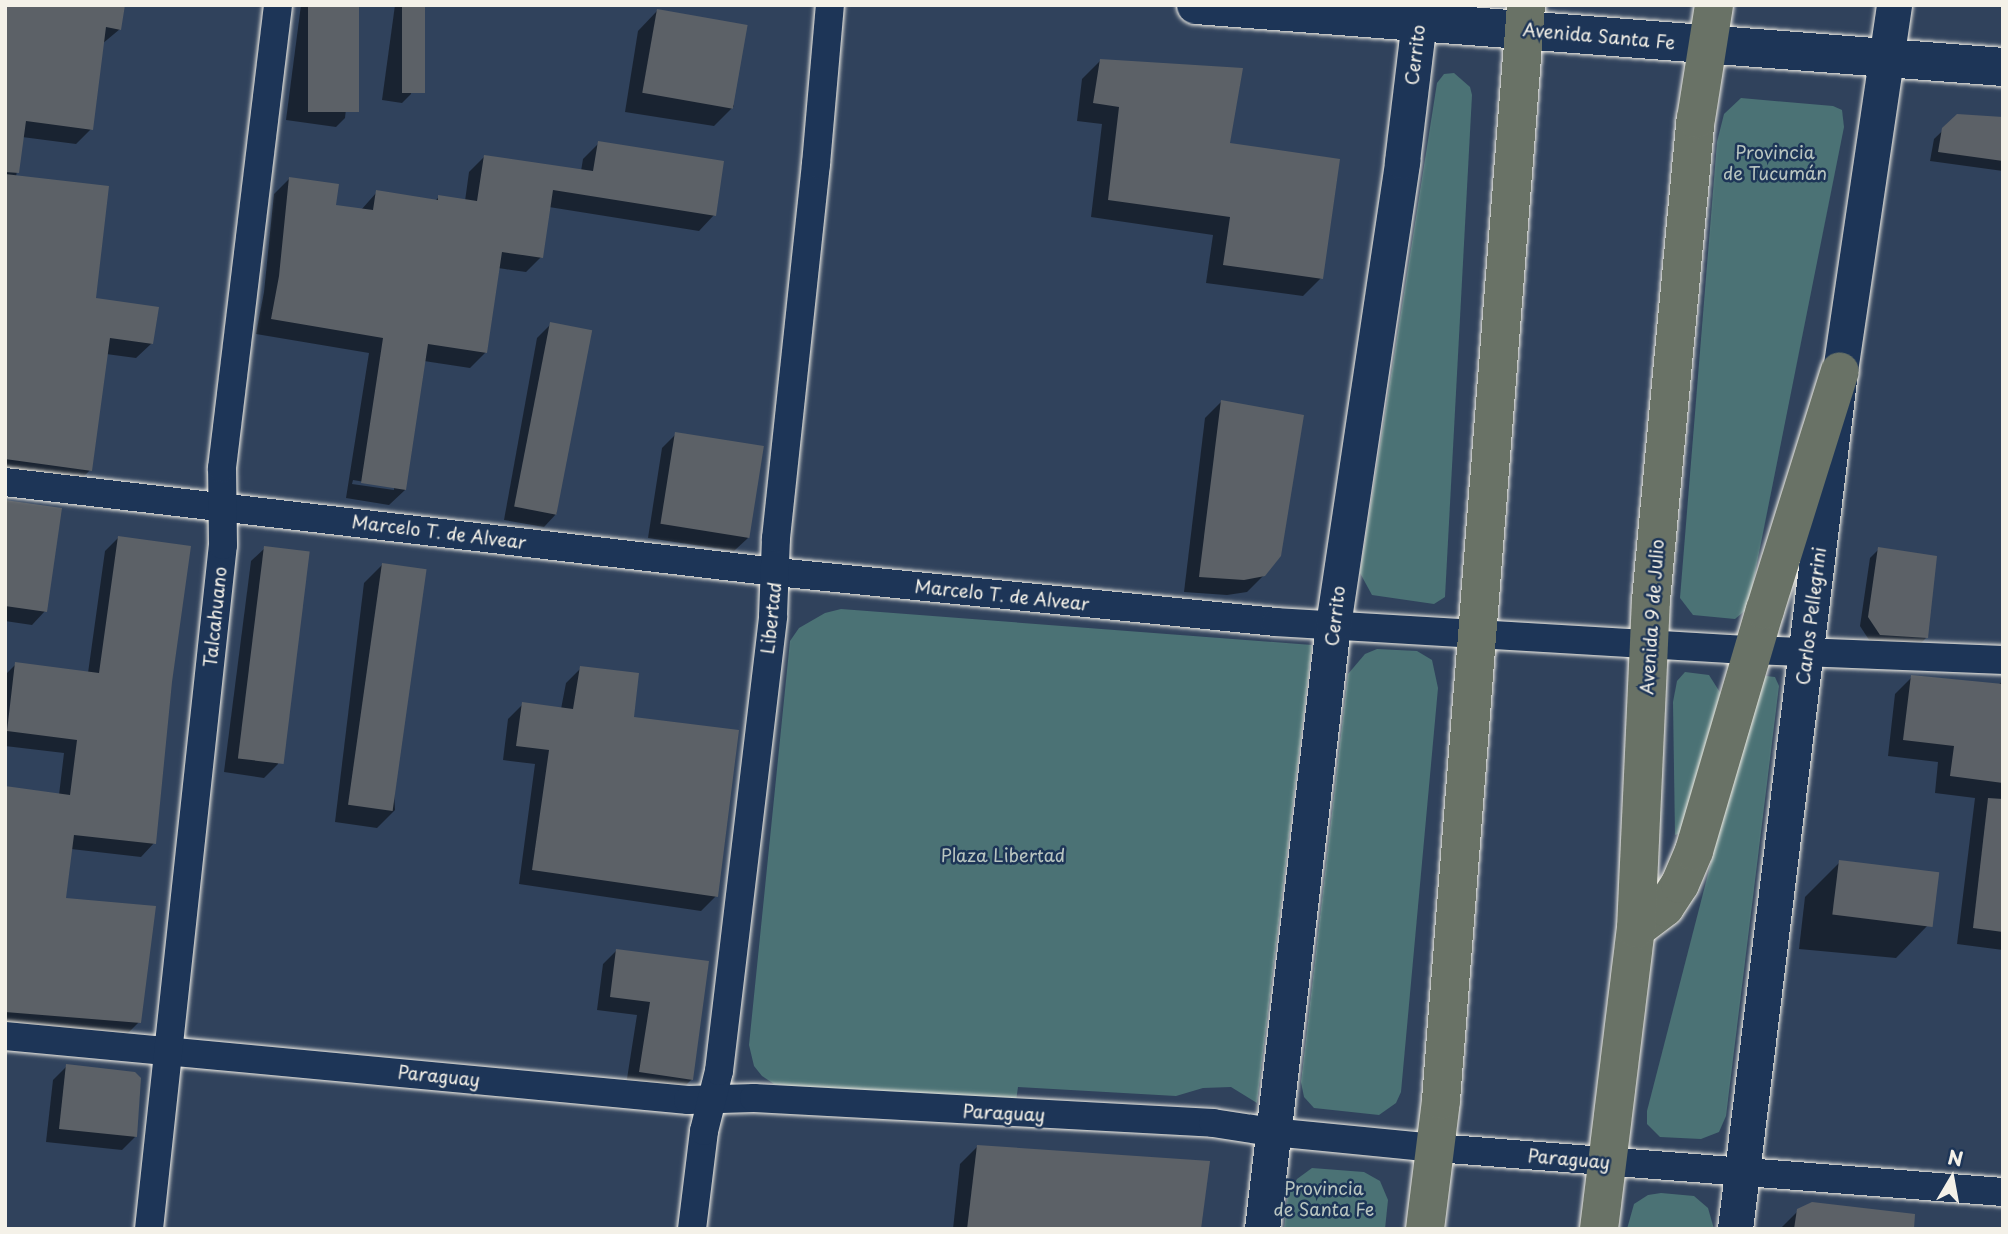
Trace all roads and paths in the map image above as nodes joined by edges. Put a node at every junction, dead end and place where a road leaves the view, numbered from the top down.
1 (278, 5) edge
2 (830, 5) edge
3 (1196, 5) edge
4 (1714, 5) edge
5 (1894, 5) edge
6 (1420, 13) edge
7 (1526, 18) edge
8 (1706, 44) junction
9 (1887, 58) junction
10 (2003, 67) edge
11 (1840, 371) junction
12 (5, 482) edge
13 (222, 506) junction
14 (776, 572) junction
15 (1333, 625) junction
16 (1478, 634) junction
17 (1648, 643) junction
18 (1753, 650) junction
19 (1806, 652) junction
20 (2003, 660) edge
21 (1636, 929) junction
22 (5, 1036) edge
23 (170, 1049) junction
24 (712, 1099) junction
25 (1272, 1132) junction
26 (1436, 1148) junction
27 (1609, 1162) junction
28 (1742, 1172) junction
29 (2003, 1192) edge
30 (149, 1229) edge
31 (692, 1229) edge
32 (1262, 1229) edge
33 (1425, 1229) edge
34 (1600, 1229) edge
35 (1735, 1229) edge

1 - 13 street, Talcahuano
2 - 14 street, Libertad
3 - 6 main road, Avenida Santa Fe
4 - 8 highway, Avenida 9 de Julio
5 - 9 street, Carlos Pellegrini
6 - 7 main road, Avenida Santa Fe
6 - 15 street, Cerrito
7 - 8 main road, Avenida Santa Fe
7 - 16 highway
8 - 9 main road, Avenida Santa Fe
8 - 17 highway, Avenida 9 de Julio
9 - 10 main road, Avenida Santa Fe
9 - 11 street, Carlos Pellegrini
11 - 18 highway
11 - 19 street, Carlos Pellegrini
12 - 13 street, Marcelo T. de Alvear
13 - 14 street, Marcelo T. de Alvear
13 - 23 street, Talcahuano
14 - 15 street, Marcelo T. de Alvear
14 - 24 street, Libertad
15 - 16 street, Marcelo T. de Alvear
15 - 25 street, Cerrito
16 - 17 street, Marcelo T. de Alvear
16 - 26 highway
17 - 18 street, Marcelo T. de Alvear
17 - 21 highway, Avenida 9 de Julio
18 - 19 street, Marcelo T. de Alvear
18 - 21 highway
19 - 20 street, Marcelo T. de Alvear
19 - 28 street, Carlos Pellegrini
21 - 27 highway, Avenida 9 de Julio
22 - 23 street, Paraguay
23 - 24 street, Paraguay
23 - 30 street, Talcahuano
24 - 25 street, Paraguay
24 - 31 street, Libertad
25 - 26 street, Paraguay
25 - 32 street, Cerrito
26 - 27 street, Paraguay
26 - 33 highway
27 - 28 street, Paraguay
27 - 34 highway, Avenida 9 de Julio
28 - 29 street, Paraguay
28 - 35 street, Carlos Pellegrini

